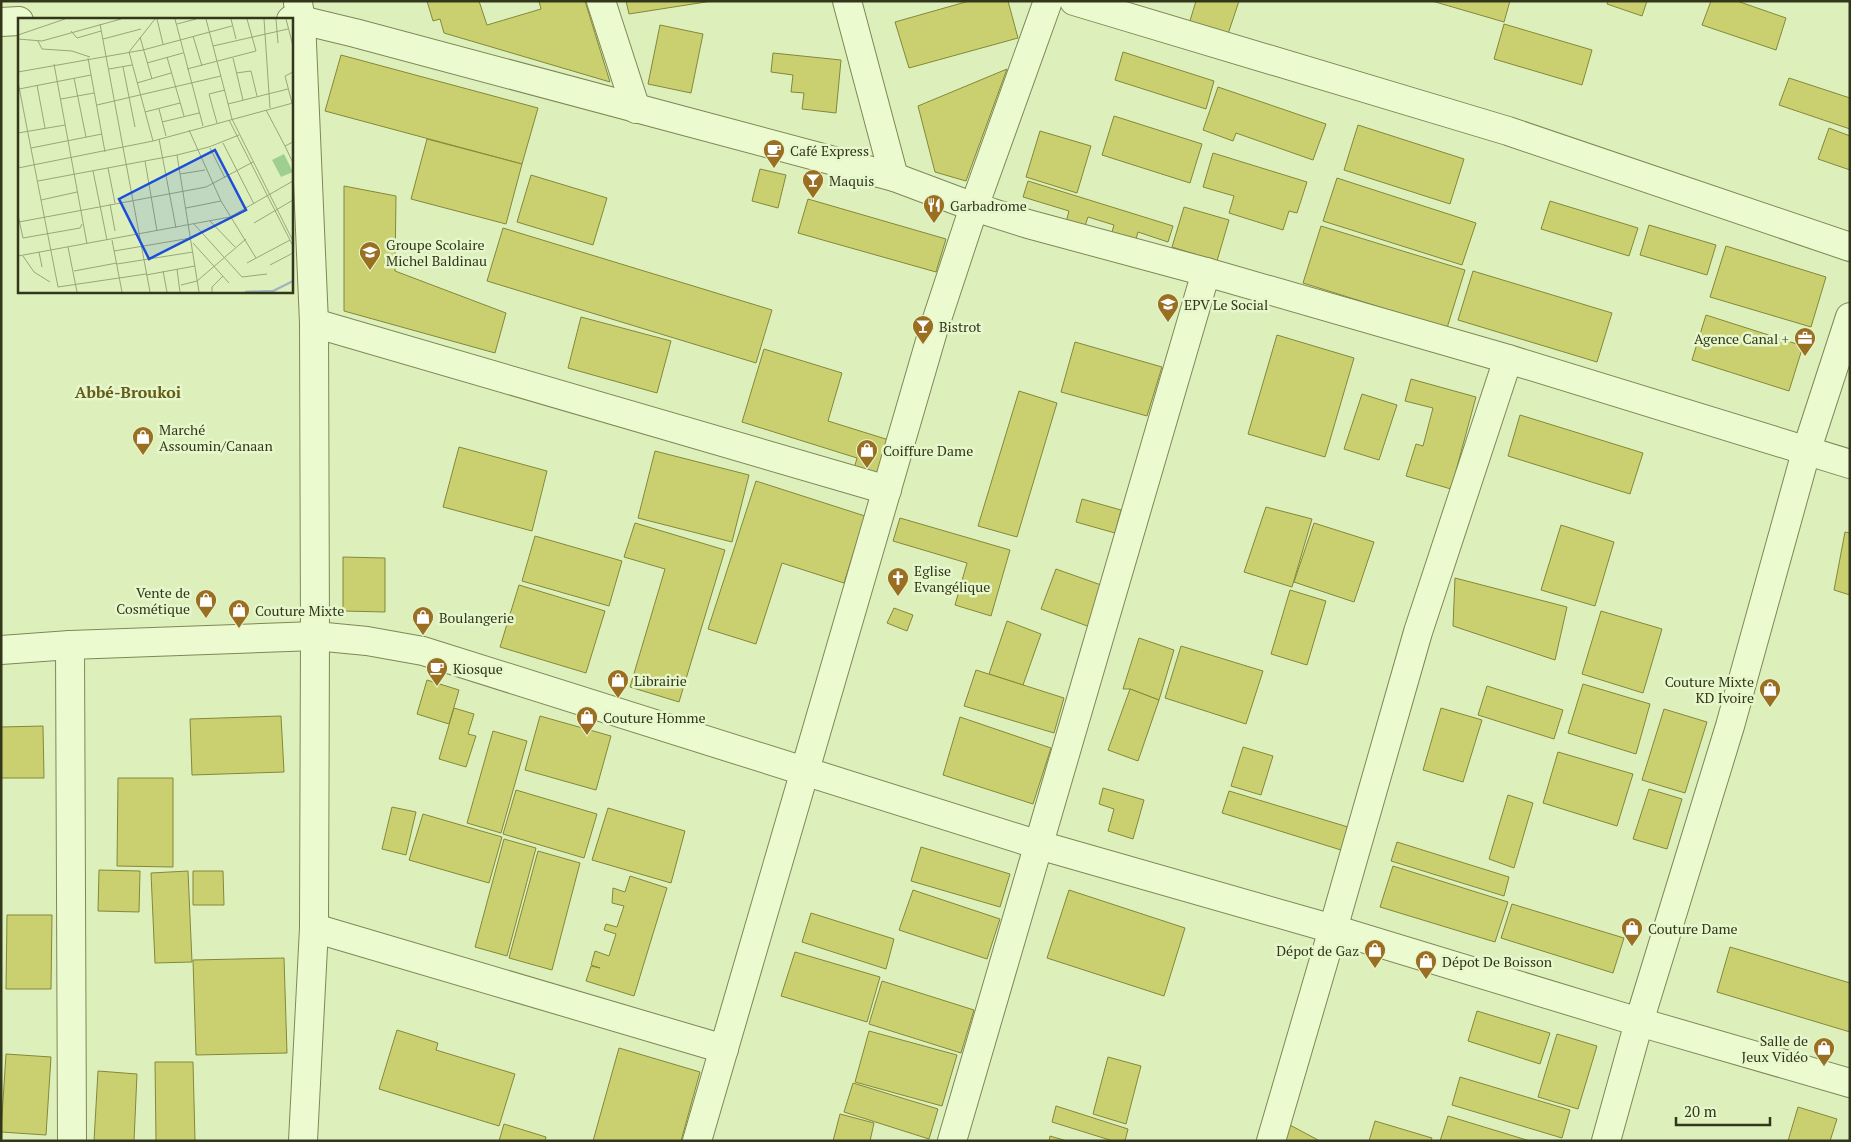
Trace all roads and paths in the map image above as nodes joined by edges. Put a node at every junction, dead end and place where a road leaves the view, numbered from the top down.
1 (601, 1) edge
2 (847, 1) edge
3 (1048, 1) edge
4 (1074, 1) edge
5 (297, 13) edge
6 (1, 22) edge
7 (18, 22) edge
8 (636, 109) junction
9 (894, 178) junction
10 (974, 207) junction
11 (1850, 247) edge
12 (1206, 272) junction
13 (1850, 317) edge
14 (314, 323) junction
15 (1508, 359) junction
16 (1806, 452) junction
17 (1850, 464) edge
18 (887, 490) junction
19 (315, 636) junction
20 (70, 645) junction
21 (1, 650) edge
22 (804, 772) junction
23 (1039, 845) junction
24 (314, 928) junction
25 (1333, 929) junction
26 (1639, 1022) junction
27 (724, 1050) junction
28 (1850, 1083) edge
29 (72, 1141) edge
30 (303, 1141) edge
31 (697, 1141) edge
32 (952, 1141) edge
33 (1271, 1141) edge
34 (1606, 1141) edge

1 - 8 street
2 - 9 street
3 - 10 street
4 - 11 street
5 - 8 street
5 - 14 street
6 - 7 street
8 - 9 street
9 - 10 street
10 - 12 street
10 - 18 street
12 - 15 street
12 - 23 street
13 - 16 street
14 - 18 street
14 - 19 street
15 - 16 street
15 - 25 street
16 - 17 street
16 - 26 street
18 - 22 street
19 - 20 street
19 - 22 street
19 - 24 street
20 - 21 street
20 - 29 street
22 - 23 street
22 - 27 street
23 - 25 street
23 - 32 street
24 - 27 street
24 - 30 street
25 - 26 street
25 - 33 street
26 - 28 street
26 - 34 street
27 - 31 street

